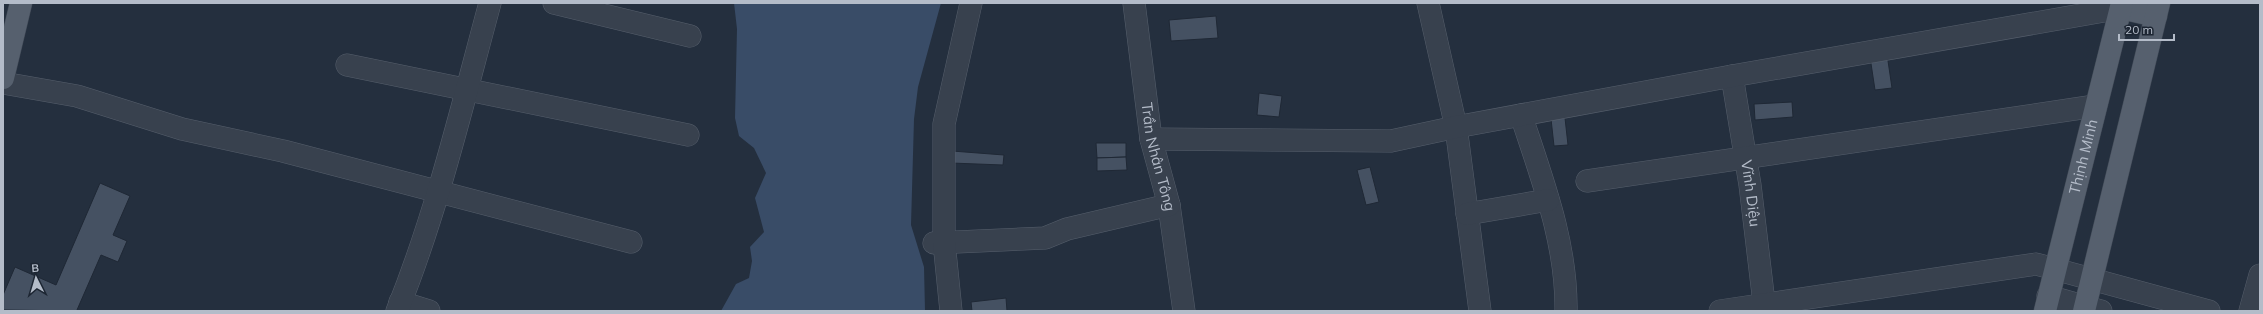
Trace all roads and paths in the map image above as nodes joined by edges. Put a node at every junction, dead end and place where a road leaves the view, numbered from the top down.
1 (21, 3) edge
2 (490, 3) edge
3 (554, 3) edge
4 (971, 3) edge
5 (1134, 3) edge
6 (1428, 3) edge
7 (2121, 6) edge
8 (2157, 10) edge
9 (690, 36) dead end
10 (347, 65) dead end
11 (1732, 76) junction
12 (3, 78) edge
13 (3, 83) edge
14 (466, 90) junction
15 (2095, 106) junction
16 (1521, 115) junction
17 (1456, 127) junction
18 (688, 135) dead end
19 (1151, 139) junction
20 (1745, 158) junction
21 (1587, 181) dead end
22 (437, 190) junction
23 (1548, 200) junction
24 (1169, 205) junction
25 (1467, 214) junction
26 (631, 242) dead end
27 (939, 242) junction
28 (2055, 268) junction
29 (2260, 275) edge
30 (2092, 279) junction
31 (2047, 304) edge
32 (399, 307) edge
33 (1765, 307) edge
34 (2090, 310) edge
35 (429, 311) edge
36 (951, 311) edge
37 (1184, 311) edge
38 (1480, 311) edge
39 (1566, 311) edge
40 (1720, 311) edge
41 (2209, 311) edge
42 (2250, 311) edge

1 - 12 main road
2 - 14 street
3 - 9 street
4 - 27 street
5 - 19 street, Trần Nhân Tông
6 - 17 street
7 - 8 main road
7 - 11 street
7 - 15 main road, Thịnh Minh
8 - 30 main road
10 - 14 street
11 - 16 street
11 - 20 street, Vĩnh Diệu
13 - 22 street
14 - 18 street
14 - 22 street
15 - 20 street
15 - 28 main road, Thịnh Minh
16 - 17 street
16 - 23 street
17 - 19 street
17 - 25 street
19 - 24 street, Trần Nhân Tông
20 - 21 street
20 - 33 street, Vĩnh Diệu
22 - 26 street
22 - 32 street
23 - 25 street
23 - 39 street
24 - 27 street
24 - 37 street, Trần Nhân Tông
25 - 38 street
27 - 36 street
28 - 30 street
28 - 31 main road, Thịnh Minh
28 - 33 street
29 - 42 street
30 - 34 main road
30 - 41 street
31 - 34 street
32 - 35 street
33 - 40 street

